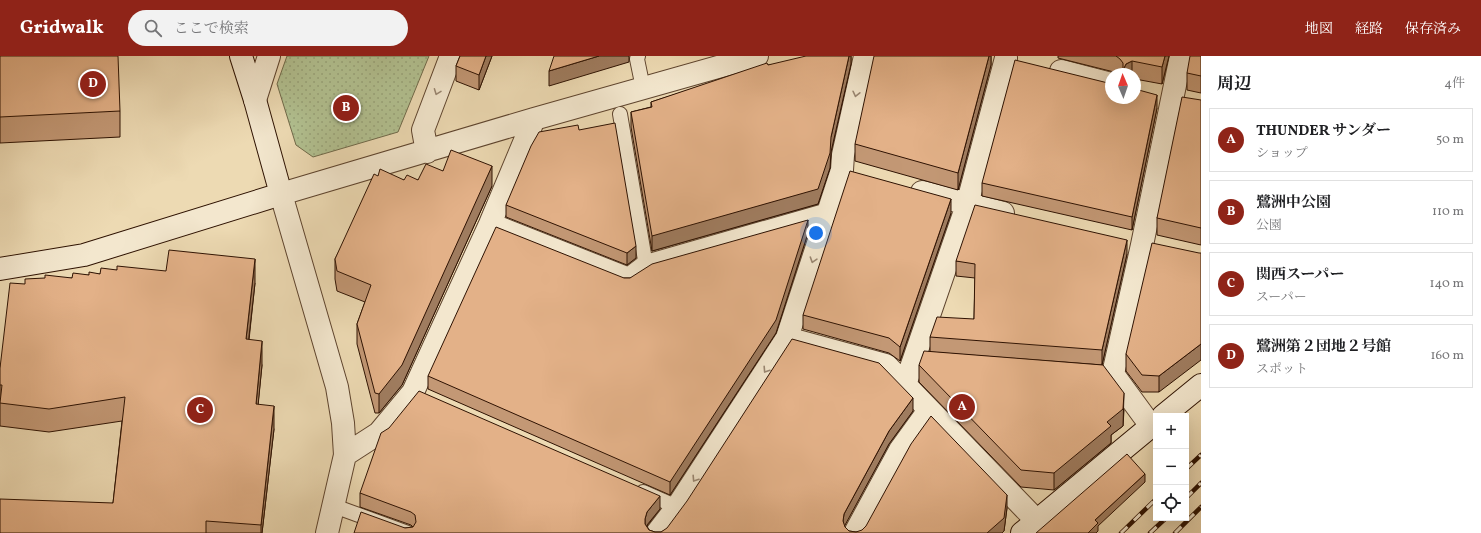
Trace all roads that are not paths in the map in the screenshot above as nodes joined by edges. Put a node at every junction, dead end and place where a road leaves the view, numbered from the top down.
1 (241, 56) edge
2 (269, 56) edge
3 (451, 56) edge
4 (638, 56) edge
5 (865, 56) edge
6 (1181, 56) edge
7 (747, 57) edge
8 (1012, 58) edge
9 (1044, 67) edge
10 (1105, 82) edge
11 (643, 88) junction
12 (1150, 93) edge
13 (1172, 99) junction
14 (255, 100) junction
15 (1194, 104) edge
16 (620, 114) dead end
17 (534, 119) junction
18 (427, 152) junction
19 (842, 170) junction
20 (864, 176) edge
21 (901, 186) edge
22 (281, 194) junction
23 (968, 205) junction
24 (828, 214) junction
25 (1021, 217) edge
26 (490, 224) junction
27 (1120, 240) edge
28 (1142, 245) junction
29 (1164, 250) edge
30 (646, 266) junction
31 (0, 269) edge
32 (787, 338) junction
33 (905, 385) junction
34 (1201, 385) edge
35 (930, 410) junction
36 (1167, 413) edge
37 (1153, 417) edge
38 (1153, 424) edge
39 (344, 455) junction
40 (633, 488) edge
41 (334, 506) junction
42 (677, 507) junction
43 (1029, 527) edge
44 (326, 533) edge
45 (408, 533) edge
46 (657, 533) edge
47 (856, 533) edge

1 - 14 street
2 - 14 street
3 -> 18 street
4 - 11 lane
5 -> 19 street
6 - 13 street
7 - 11 street
8 - 23 street
9 - 10 street
11 - 17 street
12 - 13 street
13 - 15 street
13 - 28 street
14 - 22 street
16 - 30 lane
17 - 18 street
17 - 26 street
18 - 22 street
19 - 20 street
19 - 24 street
21 - 23 street
22 - 31 street
22 - 39 street
23 - 25 street
23 - 33 street
24 - 30 street
24 -> 32 street
26 - 30 street
26 - 39 street
27 - 28 street
28 - 29 street
28 - 37 street
32 - 33 street
32 -> 42 street
33 - 35 street
34 - 36 street
35 - 43 street
35 - 47 street
38 - 43 street
39 - 41 street
40 - 42 lane
41 - 44 street
41 - 45 lane
42 - 46 street

